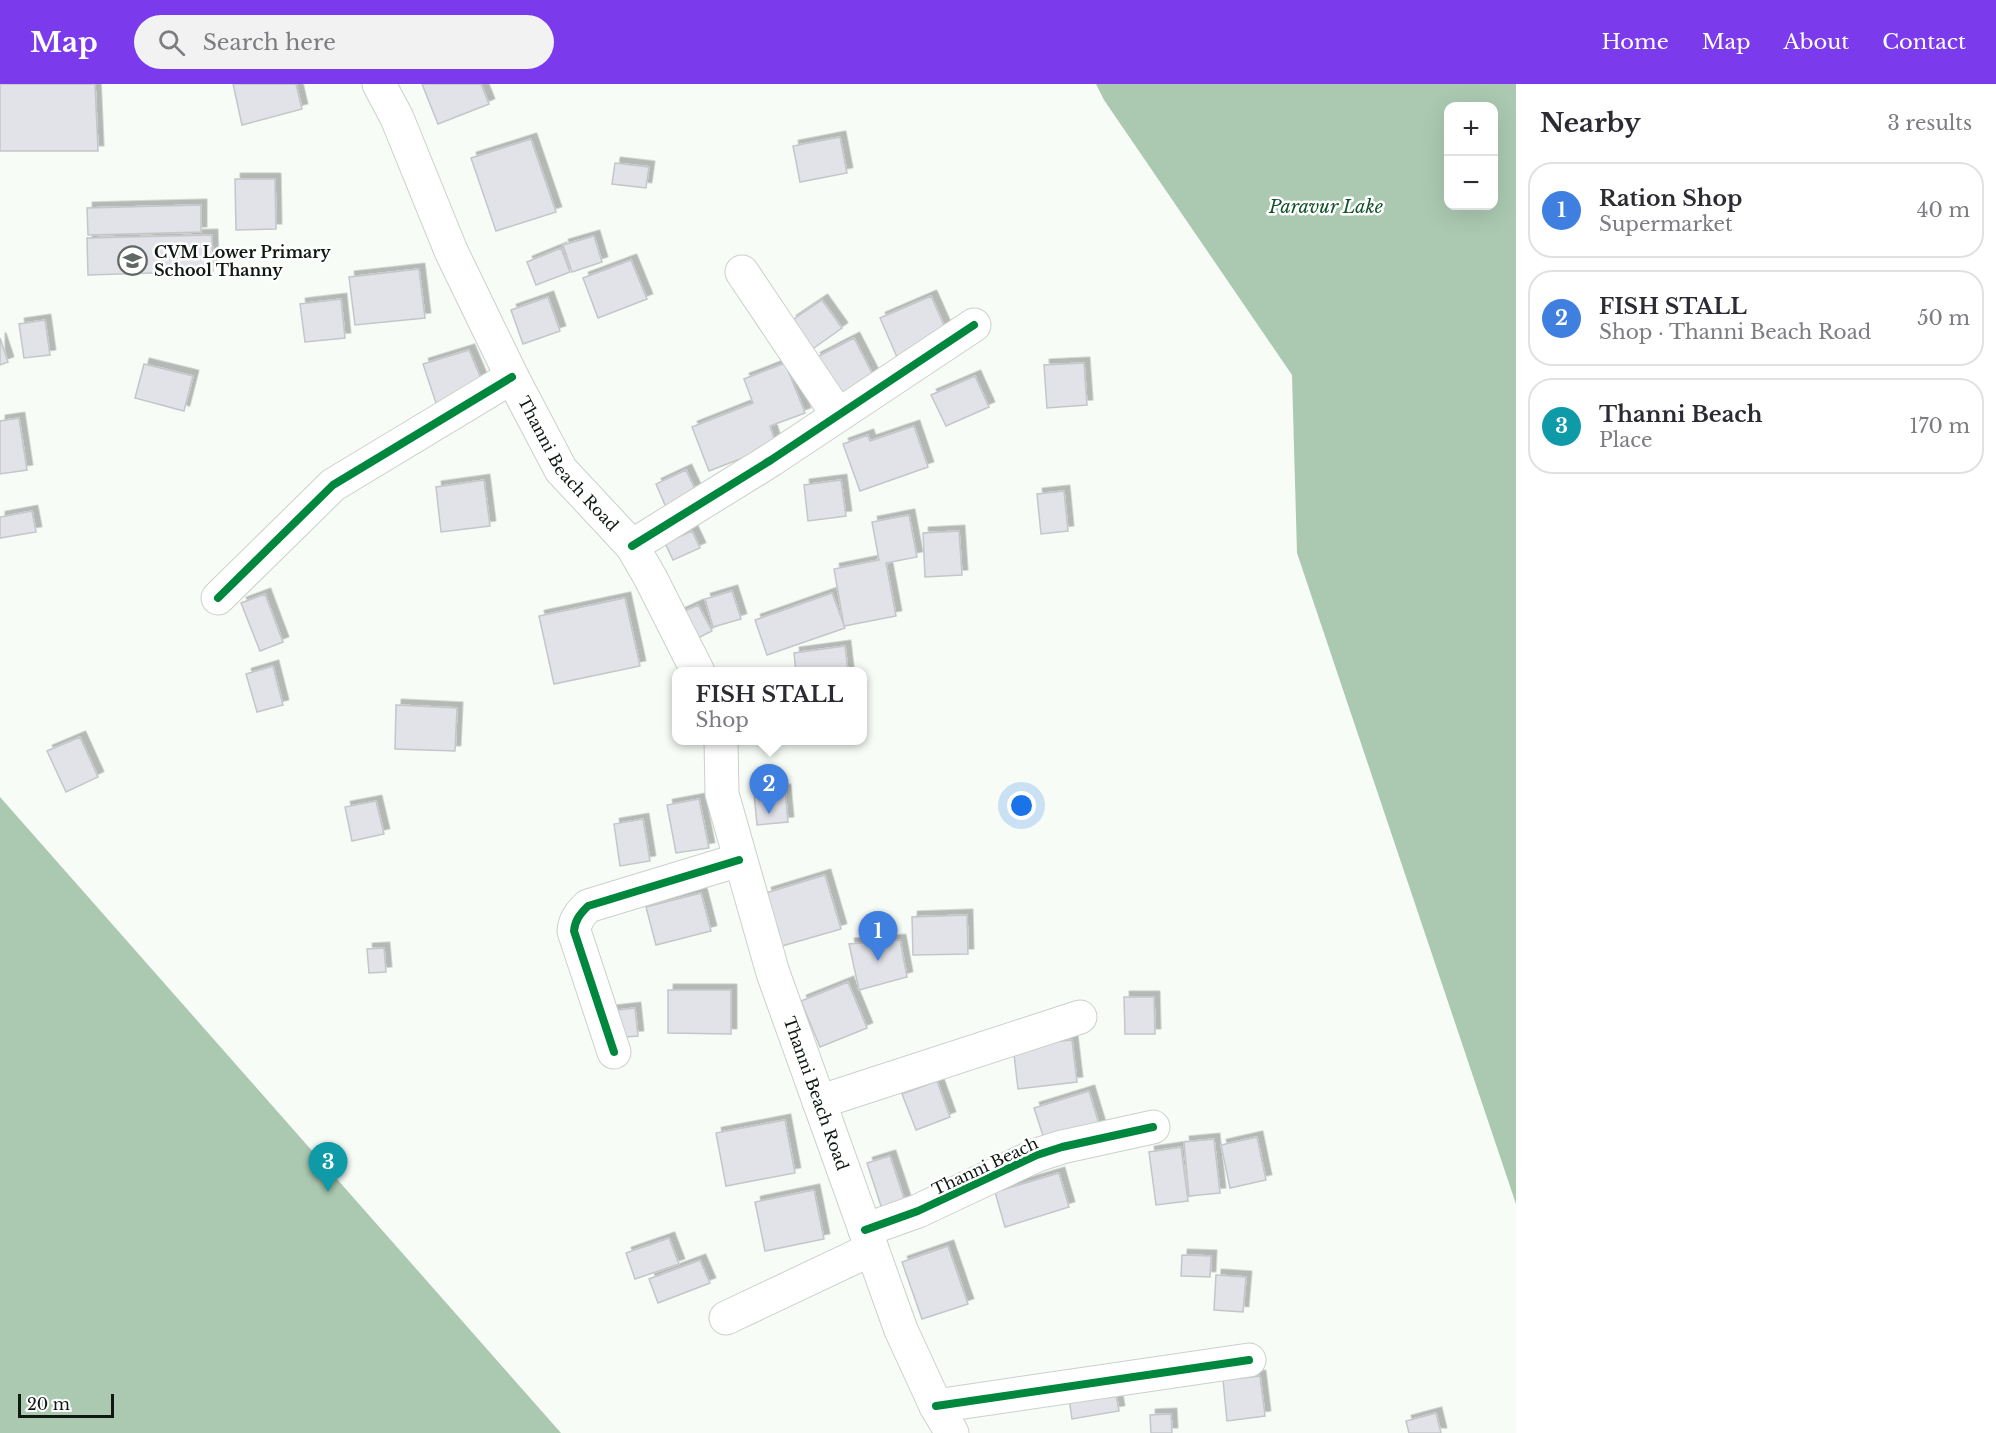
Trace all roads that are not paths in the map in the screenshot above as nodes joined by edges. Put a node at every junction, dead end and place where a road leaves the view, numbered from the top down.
1 (379, 84) edge
2 (742, 272) dead end
3 (974, 325) dead end
4 (512, 377) junction
5 (838, 415) junction
6 (632, 546) junction
7 (218, 598) dead end
8 (696, 667) edge
9 (721, 745) edge
10 (739, 860) junction
11 (1080, 1017) dead end
12 (614, 1052) dead end
13 (819, 1102) junction
14 (1153, 1127) dead end
15 (869, 1240) junction
16 (726, 1318) dead end
17 (1249, 1360) dead end
18 (944, 1419) edge

1 - 4 street, Thanni Beach Road
2 - 5 street
3 - 5 street
4 - 6 street, Thanni Beach Road
4 - 7 street
5 - 6 street
6 - 8 street, Thanni Beach Road
9 - 10 street, Thanni Beach Road
10 - 12 street
10 - 13 street, Thanni Beach Road
11 - 13 street
13 - 15 street, Thanni Beach Road
14 - 15 street, Thanni Beach
15 - 16 street, Thanni Beach
15 - 18 street, Thanni Beach Road
17 - 18 street

